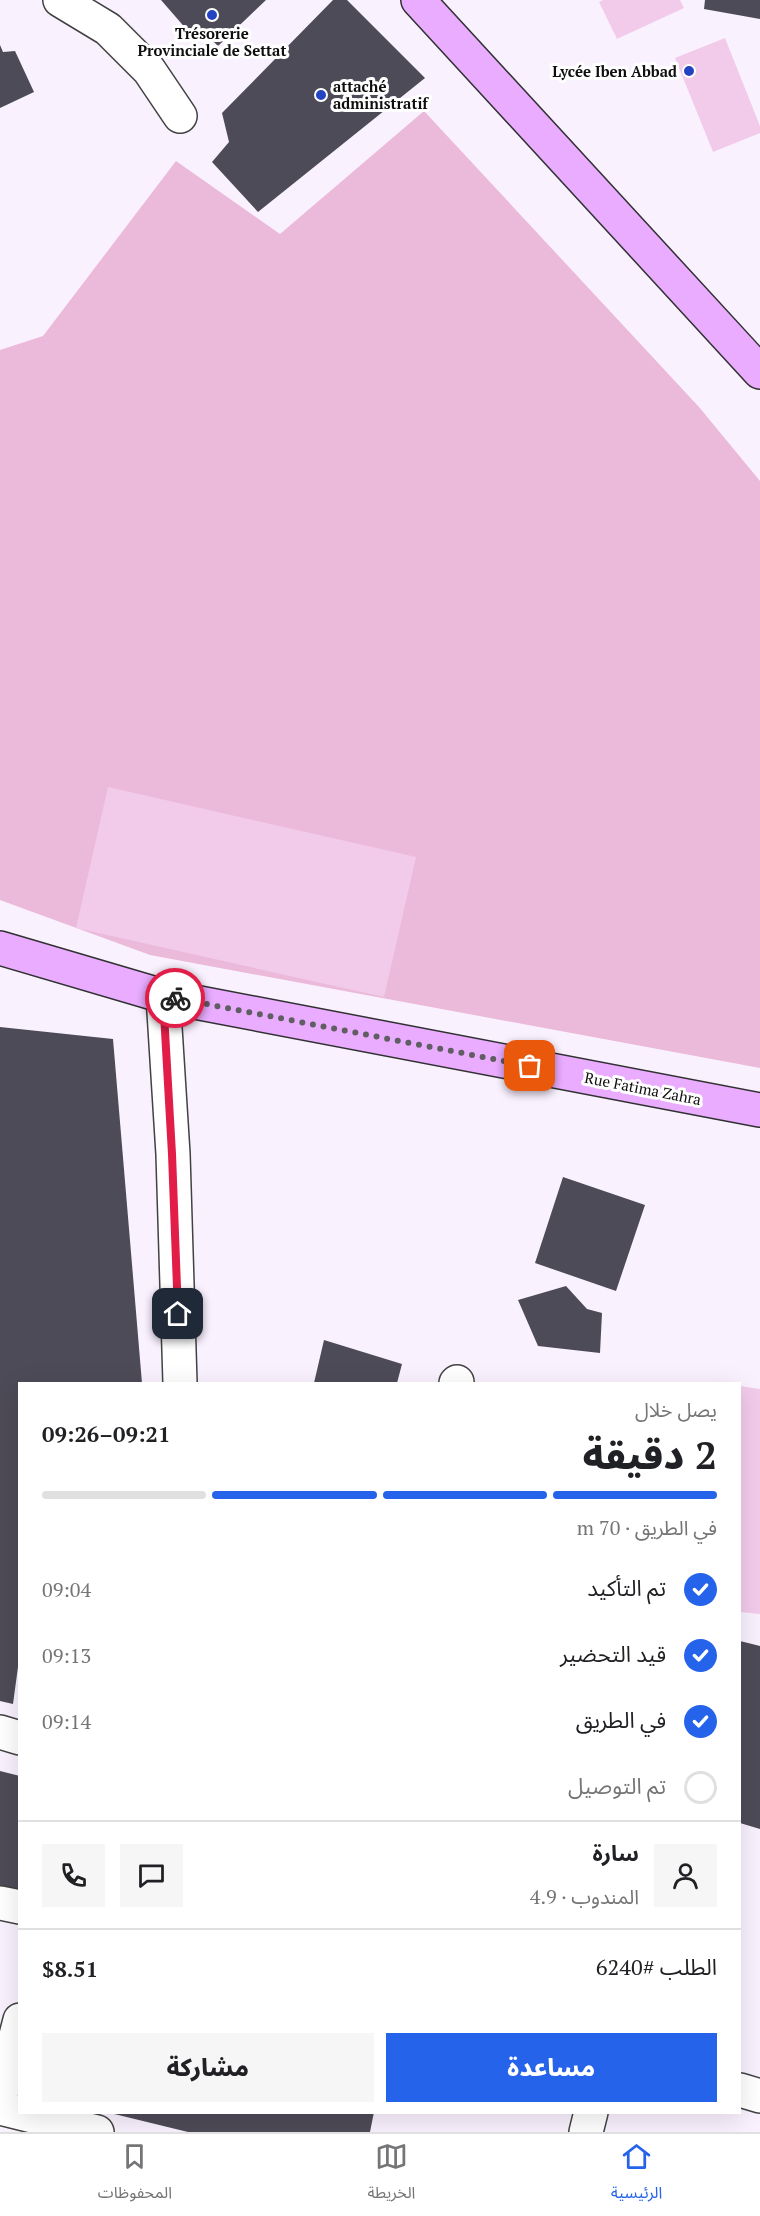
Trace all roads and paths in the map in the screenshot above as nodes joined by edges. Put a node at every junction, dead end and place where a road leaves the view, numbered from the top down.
1 (60, 0) edge
2 (418, 0) edge
3 (180, 116) dead end
4 (760, 372) edge
5 (0, 948) edge
6 (163, 996) junction
7 (760, 1110) edge
8 (180, 1382) edge
9 (18, 1712) edge
10 (0, 1716) edge
11 (0, 1732) edge
12 (18, 1737) edge
13 (0, 1903) edge
14 (18, 1907) edge
15 (18, 2028) edge
16 (741, 2090) edge
17 (760, 2096) edge
18 (0, 2098) edge
19 (0, 2108) edge
20 (18, 2112) edge
21 (24, 2114) edge
22 (590, 2114) edge
23 (97, 2132) edge
24 (586, 2132) edge

1 - 3 street
2 - 4 street
5 - 6 street, Rue Fatima Zahra
6 - 7 street, Rue Fatima Zahra
6 - 8 street
9 - 10 street
11 - 12 street
13 - 14 street
15 - 18 street
16 - 17 street
19 - 20 street
21 - 23 street
22 - 24 street

